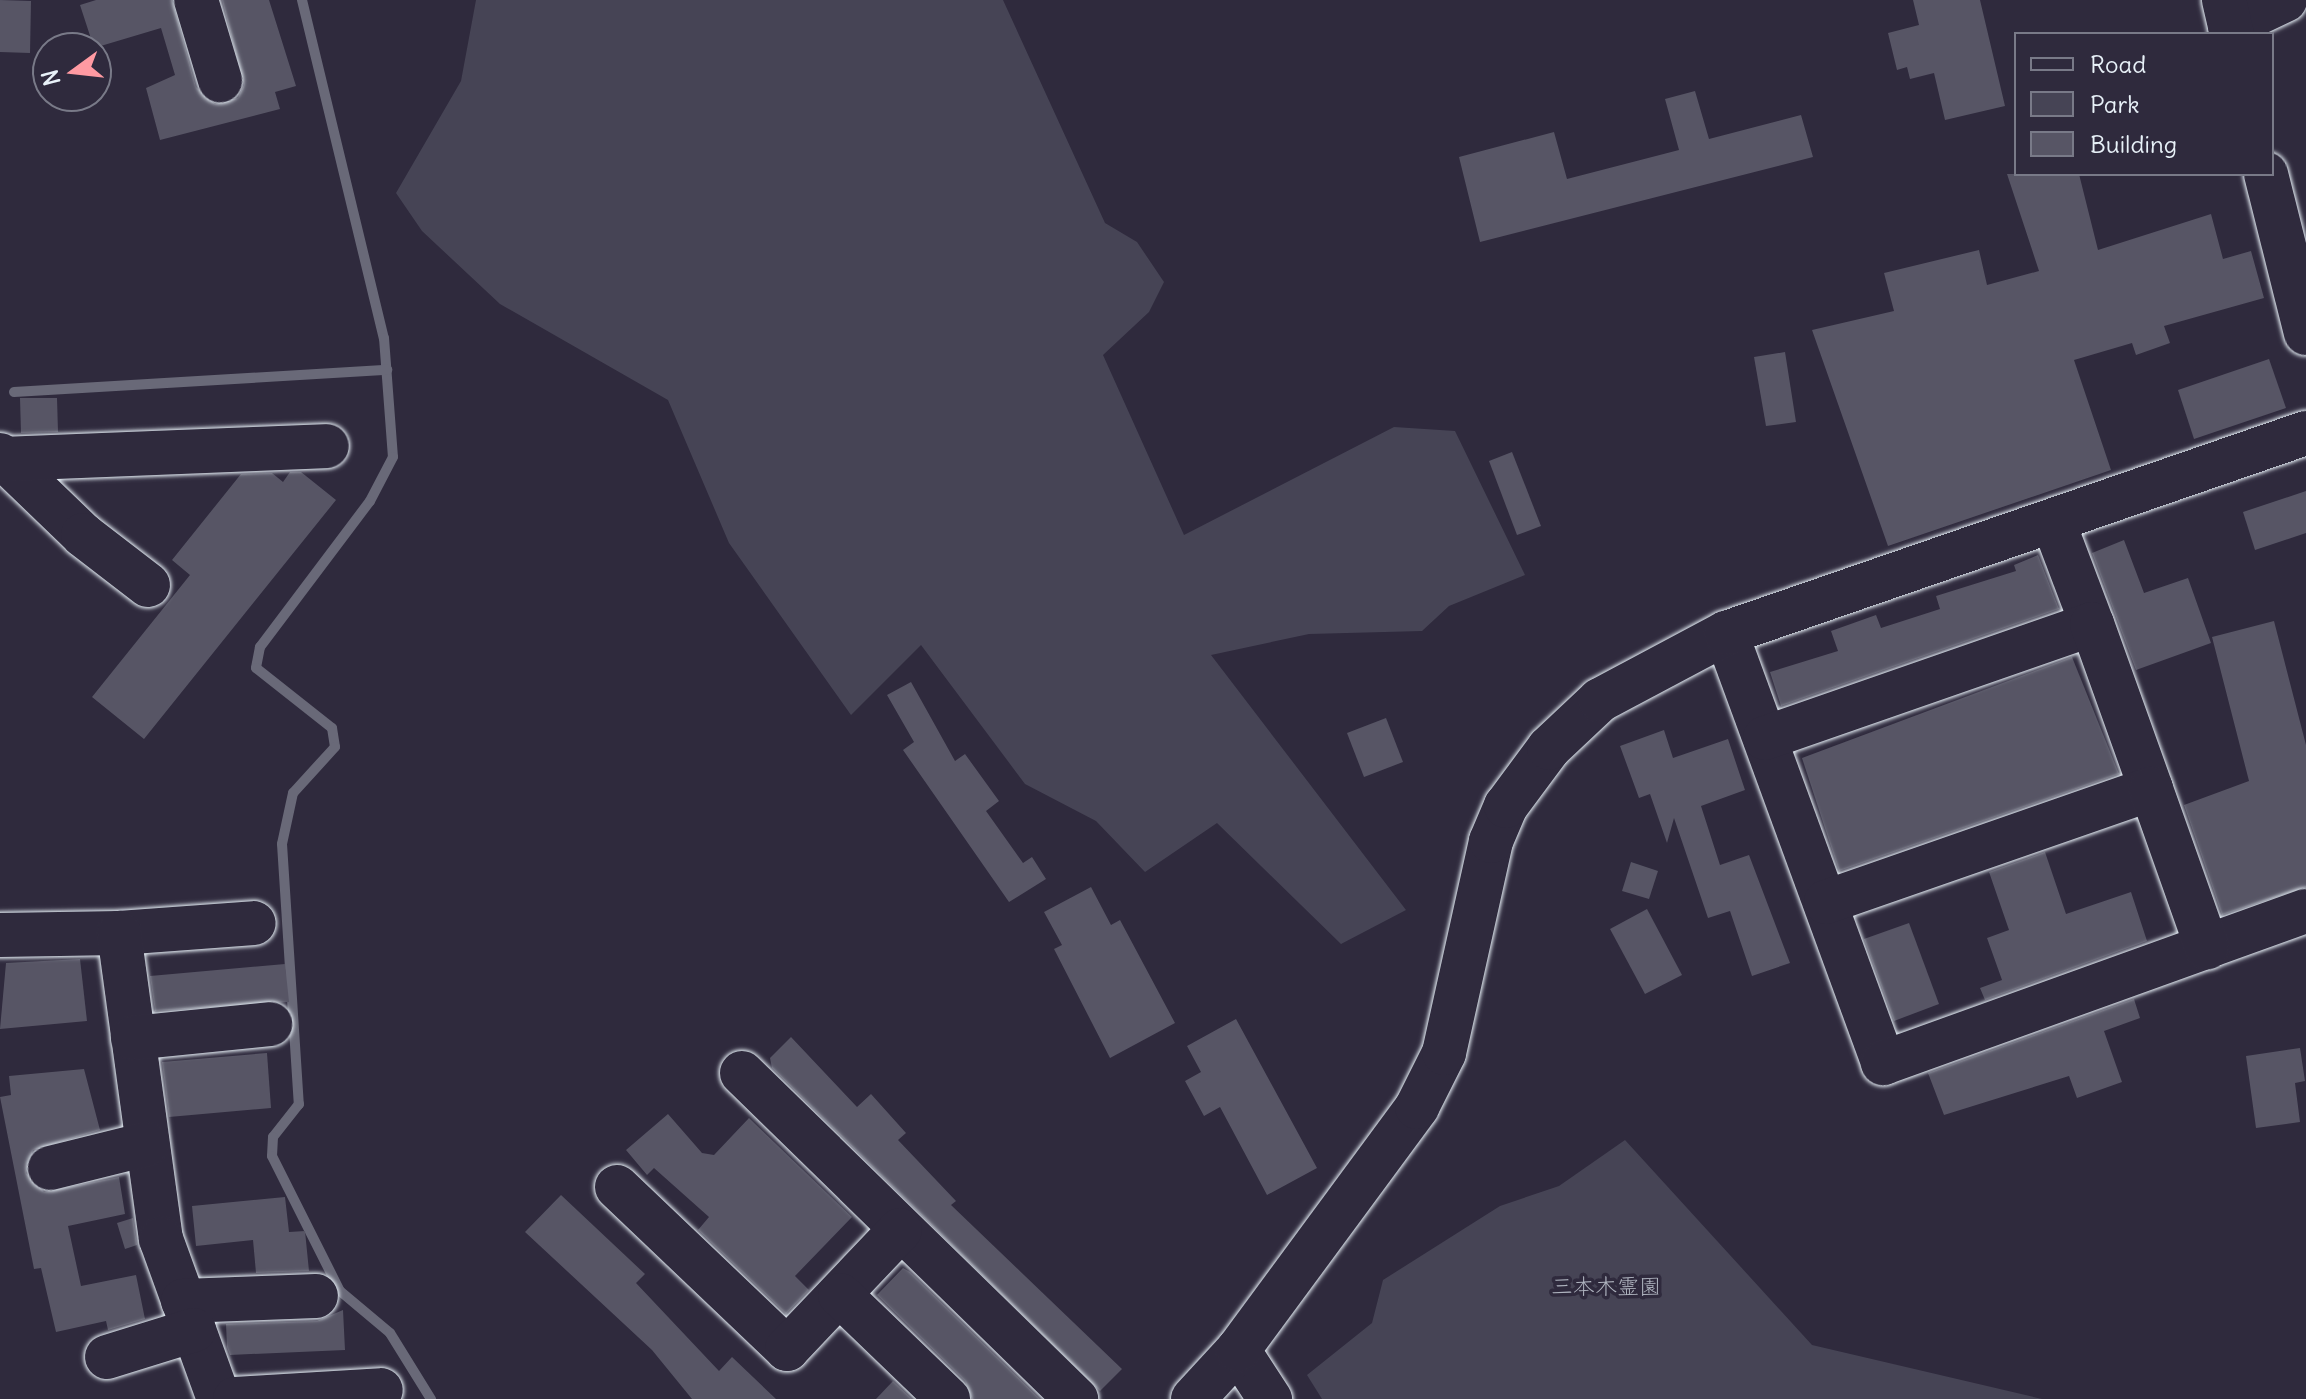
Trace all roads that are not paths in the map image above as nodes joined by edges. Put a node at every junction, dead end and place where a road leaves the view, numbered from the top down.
1 (196, 0) edge
2 (2285, 0) edge
3 (2228, 20) edge
4 (220, 80) dead end
5 (2267, 176) edge
6 (2306, 333) edge
7 (2306, 433) edge
8 (327, 446) dead end
9 (2, 457) edge
10 (2053, 521) junction
11 (148, 585) dead end
12 (2092, 624) junction
13 (1726, 633) junction
14 (1765, 738) junction
15 (2151, 789) junction
16 (1826, 902) junction
17 (2306, 911) edge
18 (254, 923) dead end
19 (119, 933) junction
20 (0, 935) edge
21 (2207, 947) junction
22 (270, 1024) dead end
23 (133, 1038) junction
24 (742, 1073) dead end
25 (147, 1144) junction
26 (50, 1168) dead end
27 (617, 1187) dead end
28 (900, 1230) junction
29 (840, 1295) junction
30 (316, 1296) dead end
31 (188, 1316) junction
32 (1238, 1350) junction
33 (107, 1357) dead end
34 (381, 1390) dead end
35 (219, 1399) edge
36 (235, 1399) edge
37 (948, 1399) edge
38 (1076, 1399) edge
39 (1193, 1399) edge
40 (1270, 1399) edge

1 - 4 main road
2 - 3 main road
5 - 6 main road
7 - 10 main road
8 - 9 main road
9 - 11 main road
10 - 12 main road
10 - 13 main road
12 - 14 main road
12 - 15 main road
13 - 14 main road
13 - 32 main road
14 - 16 main road
15 - 16 main road
15 - 21 main road
16 - 21 main road
17 - 21 main road
18 - 19 main road
19 - 20 main road
19 - 23 main road
22 - 23 main road
23 - 25 main road
24 - 28 main road
25 - 26 main road
25 - 31 main road
27 - 29 main road
28 - 29 main road
28 - 38 main road
29 - 37 main road
30 - 31 main road
31 - 33 main road
31 - 35 main road
32 - 39 main road
32 - 40 main road
34 - 36 main road

